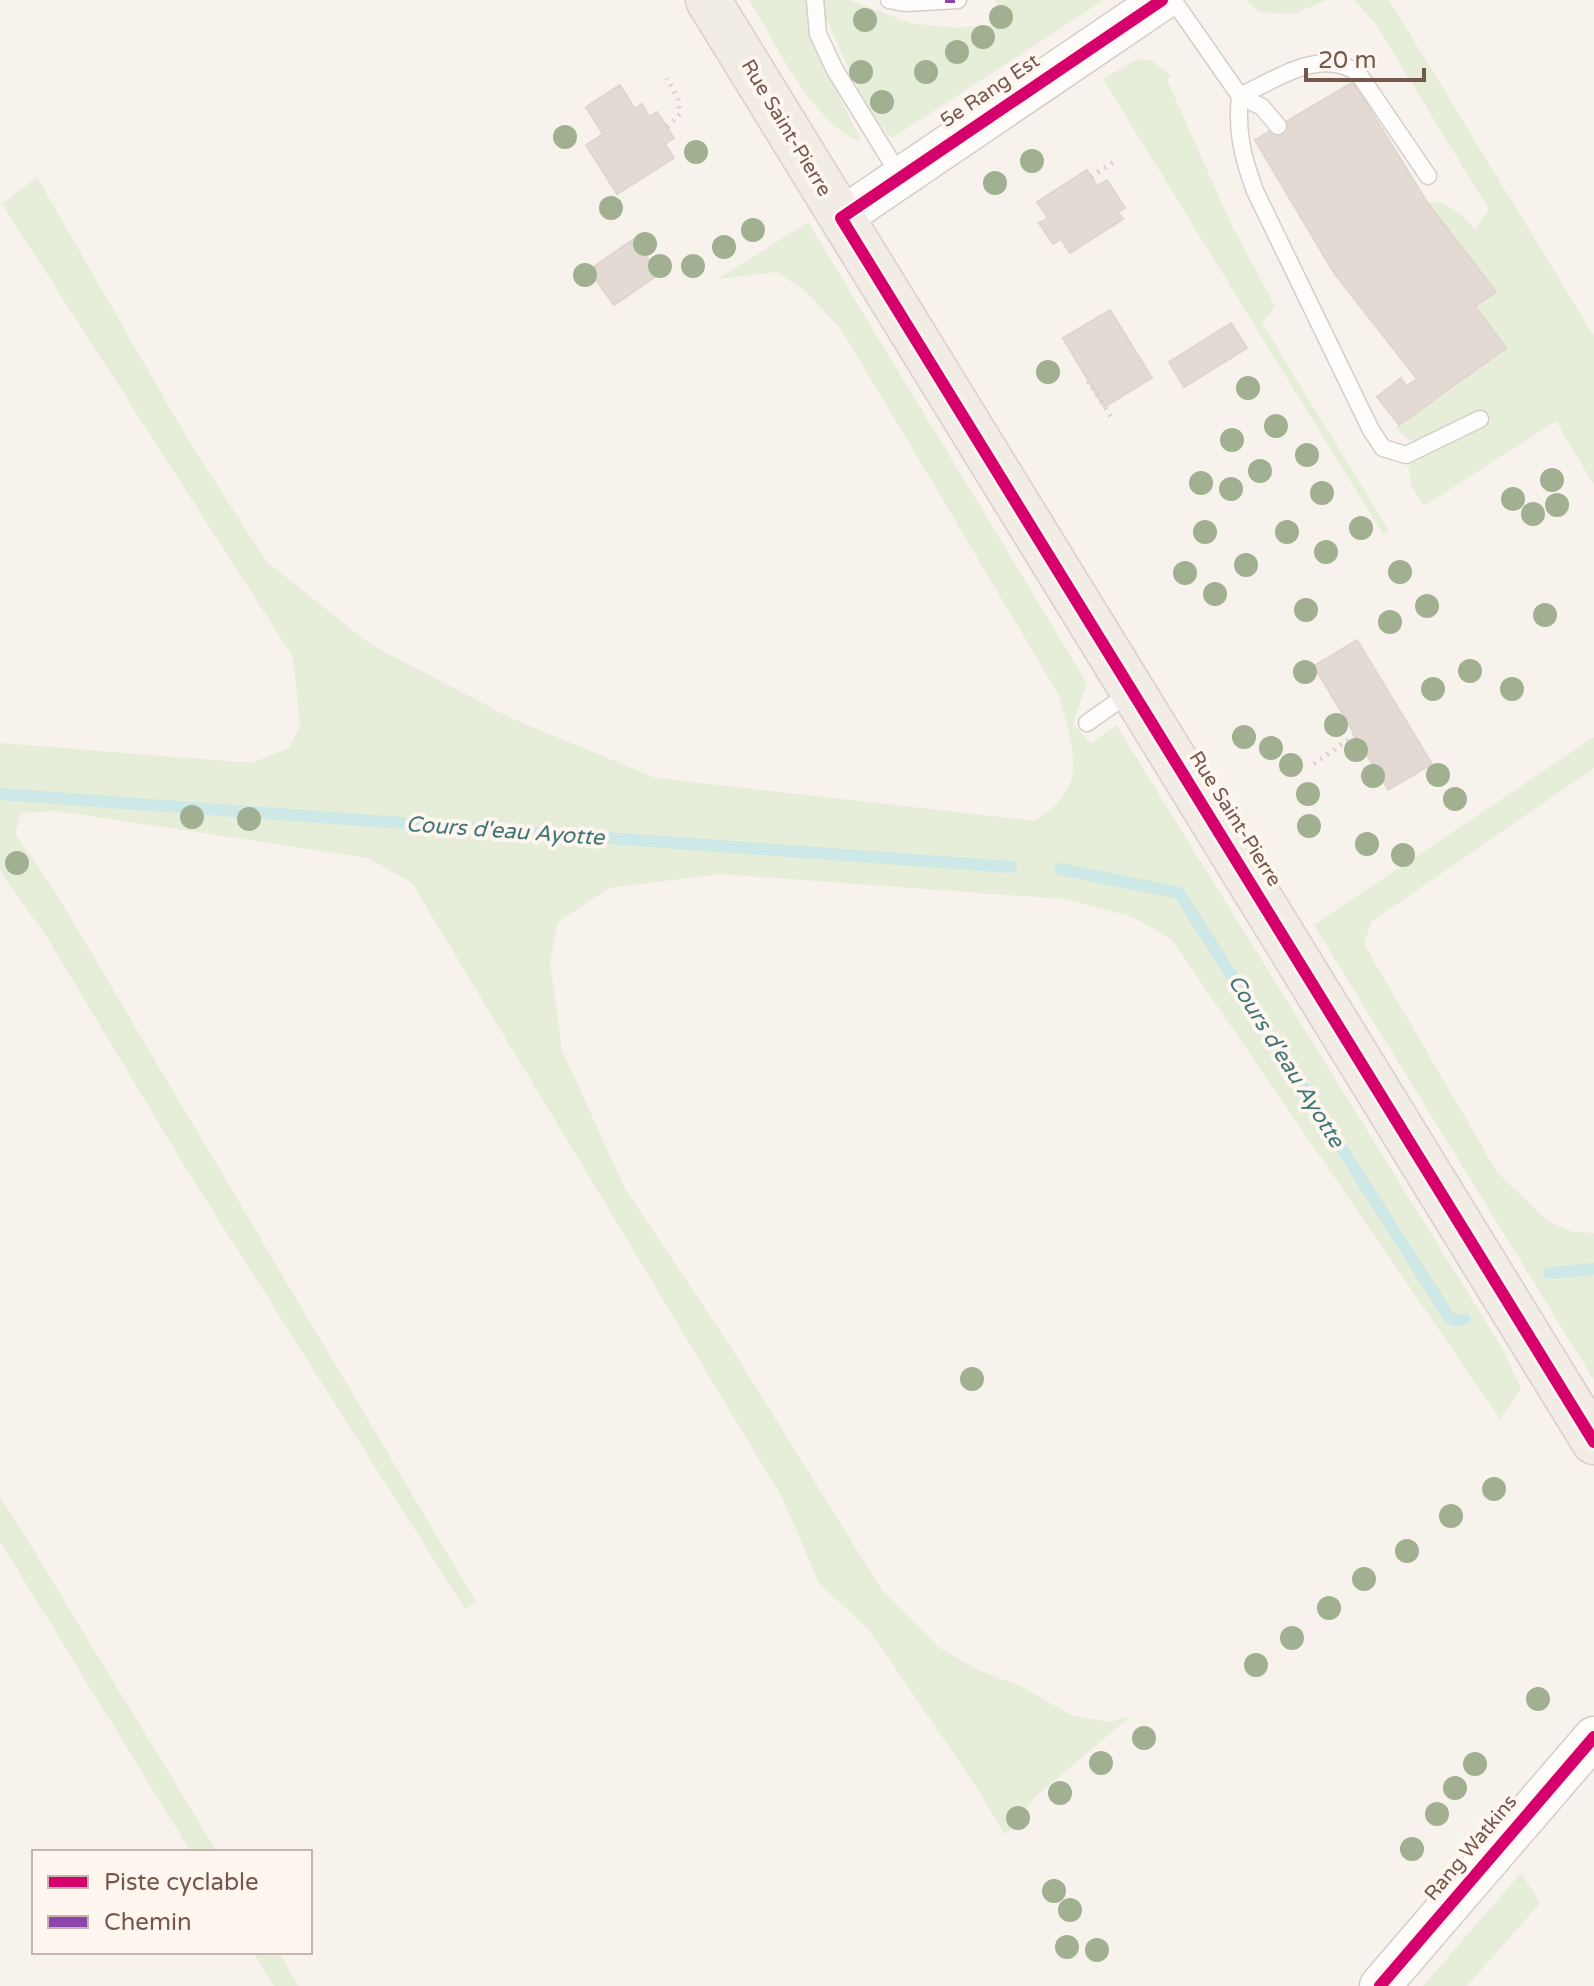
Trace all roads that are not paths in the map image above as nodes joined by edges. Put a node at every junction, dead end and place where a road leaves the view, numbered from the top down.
1 (708, 0) edge
2 (815, 0) edge
3 (889, 0) edge
4 (958, 0) edge
5 (1162, 0) edge
6 (1173, 0) edge
7 (1240, 96) junction
8 (1278, 126) dead end
9 (900, 176) junction
10 (1428, 176) dead end
11 (841, 218) junction
12 (1480, 419) dead end
13 (1133, 690) junction
14 (1087, 723) dead end
15 (1594, 1442) edge
16 (1594, 1737) edge
17 (1380, 1986) edge

1 - 11 main road, Rue Saint-Pierre
2 - 9 lane
3 - 4 lane
5 - 9 street, 5e Rang Est
6 - 7 lane
7 - 8 lane
7 - 10 lane
7 - 12 lane
9 - 11 street, 5e Rang Est
11 - 13 main road, Rue Saint-Pierre
13 - 14 lane
13 - 15 main road, Rue Saint-Pierre
16 - 17 street, Rang Watkins

